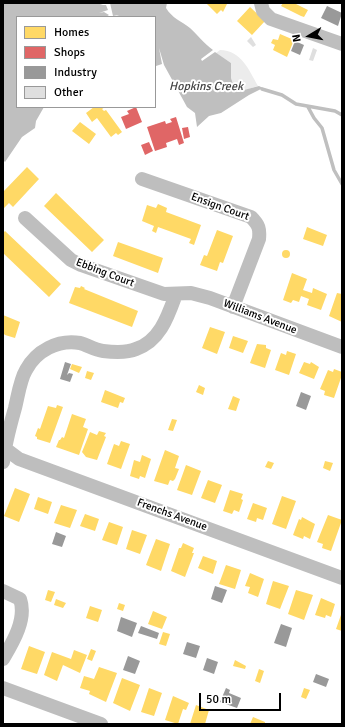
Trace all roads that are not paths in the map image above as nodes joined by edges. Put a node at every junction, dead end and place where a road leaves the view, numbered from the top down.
1 (262, 3) edge
2 (342, 44) edge
3 (142, 179) dead end
4 (25, 218) dead end
5 (176, 294) junction
6 (233, 307) junction
7 (342, 347) edge
8 (4, 447) edge
9 (3, 462) edge
10 (342, 578) edge
11 (3, 591) edge
12 (3, 659) edge
13 (3, 688) edge
14 (101, 724) edge

1 - 2 street
3 - 6 street, Ensign Court
4 - 5 street, Ebbing Court
5 - 6 street, Williams Avenue
5 - 8 street
6 - 7 street, Williams Avenue
8 - 9 street
8 - 10 street, Frenchs Avenue
11 - 12 street
13 - 14 street

